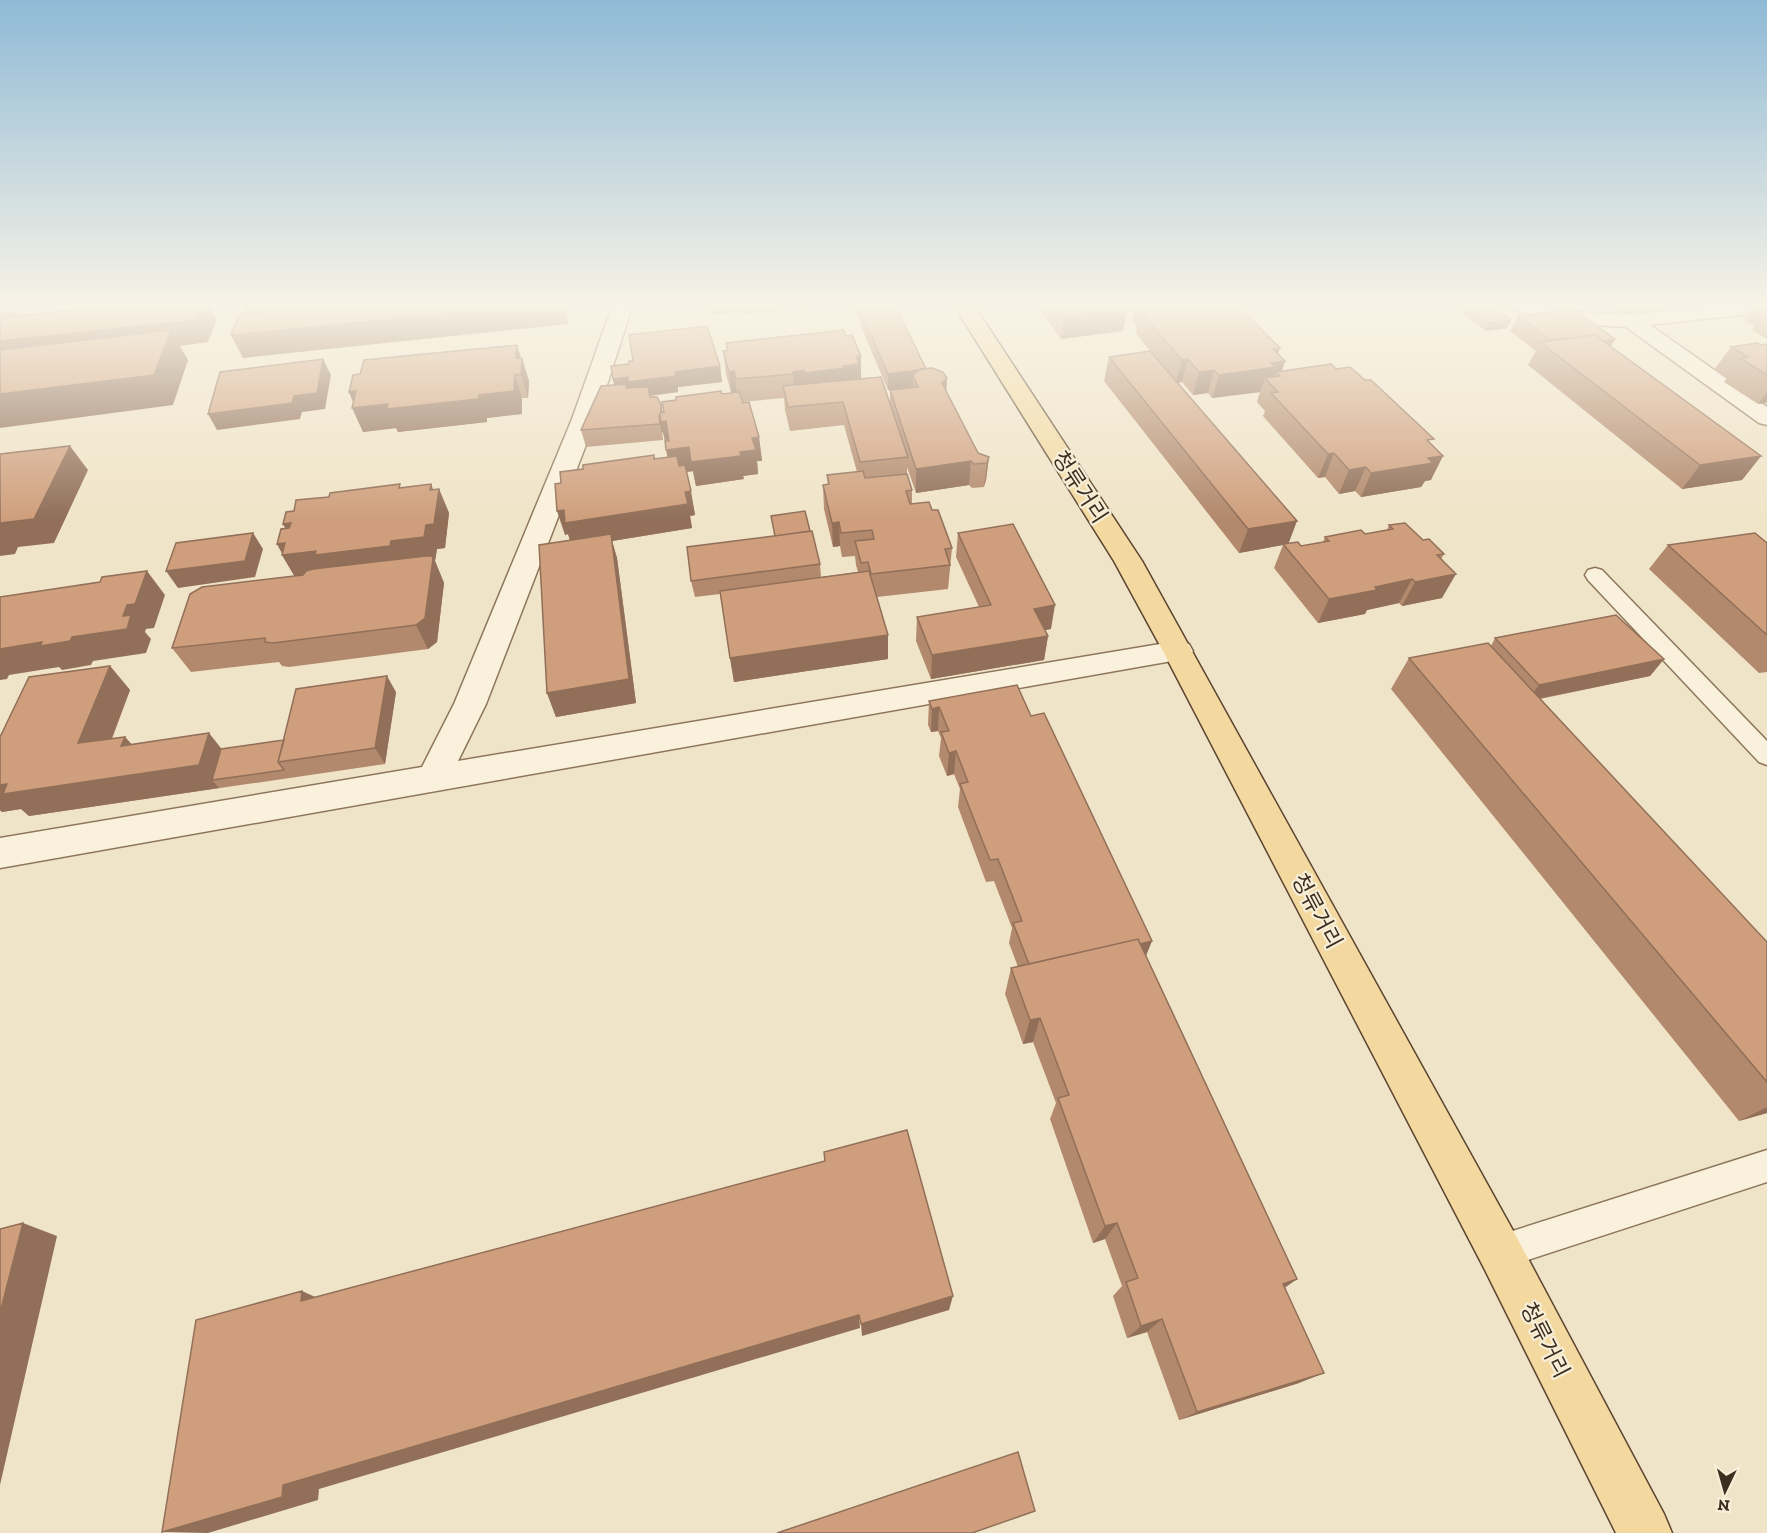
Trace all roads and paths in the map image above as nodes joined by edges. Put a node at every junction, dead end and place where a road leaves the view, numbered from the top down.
1 (599, 376) edge
2 (1009, 376) edge
3 (1707, 376) edge
4 (1767, 418) edge
5 (1595, 575) dead end
6 (1178, 651) junction
7 (1767, 756) edge
8 (432, 780) junction
9 (0, 854) edge
10 (1767, 1166) edge
11 (1500, 1252) junction
12 (1645, 1533) edge

1 - 8 street
2 - 6 main road, 청류거리
3 - 4 street
5 - 7 lane
6 - 8 street
6 - 11 main road, 청류거리
8 - 9 street
10 - 11 lane
11 - 12 main road, 청류거리

